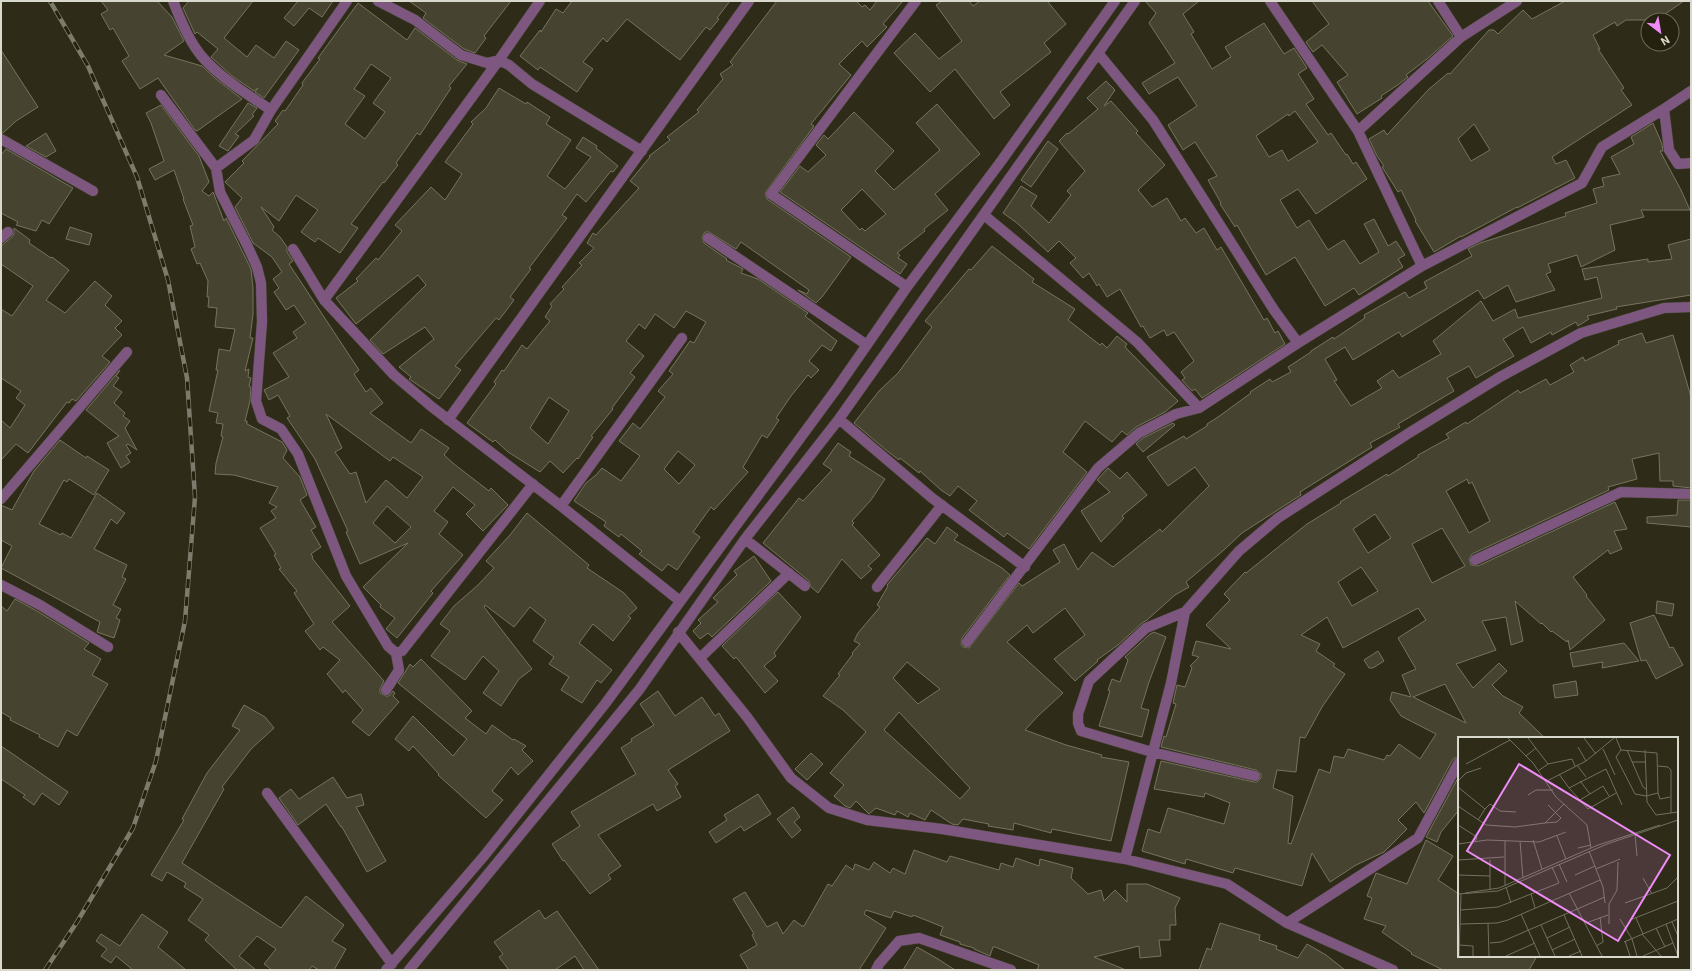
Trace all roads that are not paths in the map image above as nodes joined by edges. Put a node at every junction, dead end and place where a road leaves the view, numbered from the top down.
1 (173, 1) edge
2 (347, 1) edge
3 (378, 1) edge
4 (540, 1) edge
5 (749, 1) edge
6 (916, 1) edge
7 (1115, 1) edge
8 (1135, 1) edge
9 (1270, 1) edge
10 (1438, 1) edge
11 (1517, 1) edge
12 (1461, 37) junction
13 (1098, 53) junction
14 (500, 60) junction
15 (1691, 91) edge
16 (161, 95) dead end
17 (1664, 109) junction
18 (270, 110) junction
19 (1358, 131) junction
20 (1, 139) edge
21 (642, 151) junction
22 (1691, 163) edge
23 (216, 168) junction
24 (93, 191) dead end
25 (984, 215) junction
26 (708, 238) dead end
27 (294, 249) dead end
28 (1422, 266) junction
29 (907, 287) junction
30 (324, 300) junction
31 (1691, 307) edge
32 (682, 338) dead end
33 (1298, 343) junction
34 (867, 345) junction
35 (127, 352) dead end
36 (1199, 408) junction
37 (838, 419) junction
38 (448, 420) junction
39 (533, 484) junction
40 (1691, 494) edge
41 (1, 499) edge
42 (942, 505) junction
43 (561, 506) junction
44 (745, 539) junction
45 (1475, 560) dead end
46 (1025, 567) junction
47 (789, 573) junction
48 (1, 585) edge
49 (805, 586) dead end
50 (878, 587) dead end
51 (680, 601) junction
52 (1186, 612) junction
53 (678, 632) junction
54 (967, 642) dead end
55 (108, 647) dead end
56 (396, 653) junction
57 (700, 658) junction
58 (386, 690) dead end
59 (1152, 752) junction
60 (1458, 764) edge
61 (1255, 776) dead end
62 (267, 793) dead end
63 (505, 830) junction
64 (516, 840) junction
65 (1125, 860) junction
66 (1287, 923) junction
67 (389, 967) edge
68 (1379, 968) edge
69 (409, 970) edge
70 (876, 970) edge
71 (1011, 970) edge
72 (1393, 970) edge

1 - 18 street
2 - 18 street
3 - 14 street
4 - 14 street
5 - 21 street
6 - 29 street
7 - 29 street
8 - 13 street
9 - 19 street
10 - 12 street
11 - 12 street
12 - 19 street
13 - 25 street
13 - 33 street
14 - 21 street
14 - 30 street
15 - 17 street
16 - 23 street
17 - 22 street
17 - 28 street
18 - 23 street
19 - 28 street
20 - 24 street
21 - 38 street
23 - 56 street
25 - 36 street
25 - 37 street
26 - 34 street
27 - 30 street
28 - 33 street
29 - 34 street
30 - 38 street
31 - 52 street
32 - 43 street
33 - 36 street
34 - 51 street
35 - 41 street
36 - 46 street
37 - 42 street
37 - 44 street
38 - 39 street
39 - 43 street
39 - 56 street
40 - 45 street
42 - 46 street
42 - 50 street
43 - 51 street
44 - 47 street
44 - 53 street
46 - 54 street
47 - 49 street
47 - 57 street
48 - 55 street
51 - 63 street
52 - 59 street
52 - 59 street
53 - 57 street
53 - 64 street
56 - 58 street
57 - 65 street
59 - 61 street
59 - 65 street
60 - 66 street
62 - 67 street
63 - 64 street
63 - 67 street
64 - 69 street
65 - 66 street
66 - 68 street
68 - 72 street
70 - 71 street

